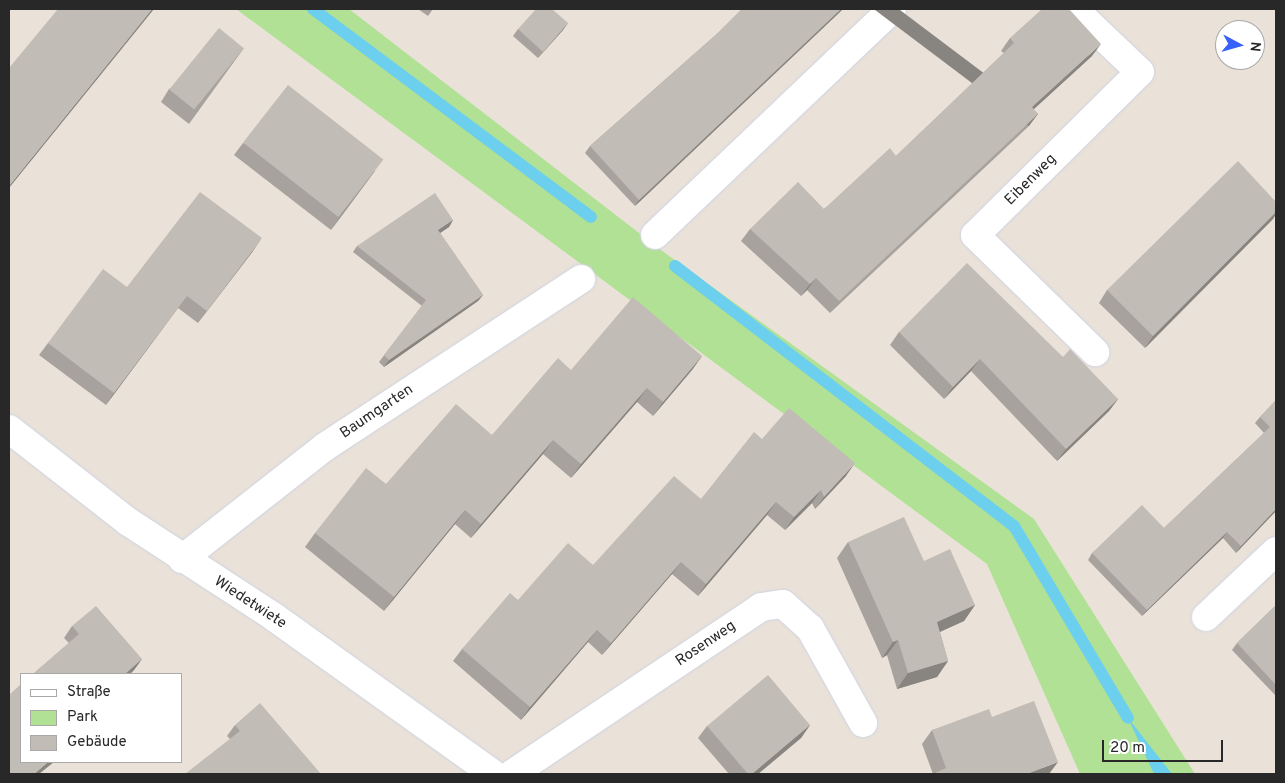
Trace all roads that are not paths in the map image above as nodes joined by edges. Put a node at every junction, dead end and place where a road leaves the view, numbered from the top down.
1 (892, 9) edge
2 (1074, 9) edge
3 (656, 235) dead end
4 (581, 279) dead end
5 (1095, 352) dead end
6 (9, 429) edge
7 (1276, 551) edge
8 (182, 559) junction
9 (1206, 617) dead end
10 (863, 723) dead end
11 (493, 774) edge
12 (512, 774) edge

1 - 3 street
2 - 5 street, Eibenweg
4 - 8 street, Baumgarten
6 - 8 street, Wiedetwiete
7 - 9 street
8 - 11 street, Wiedetwiete
10 - 12 street, Rosenweg

